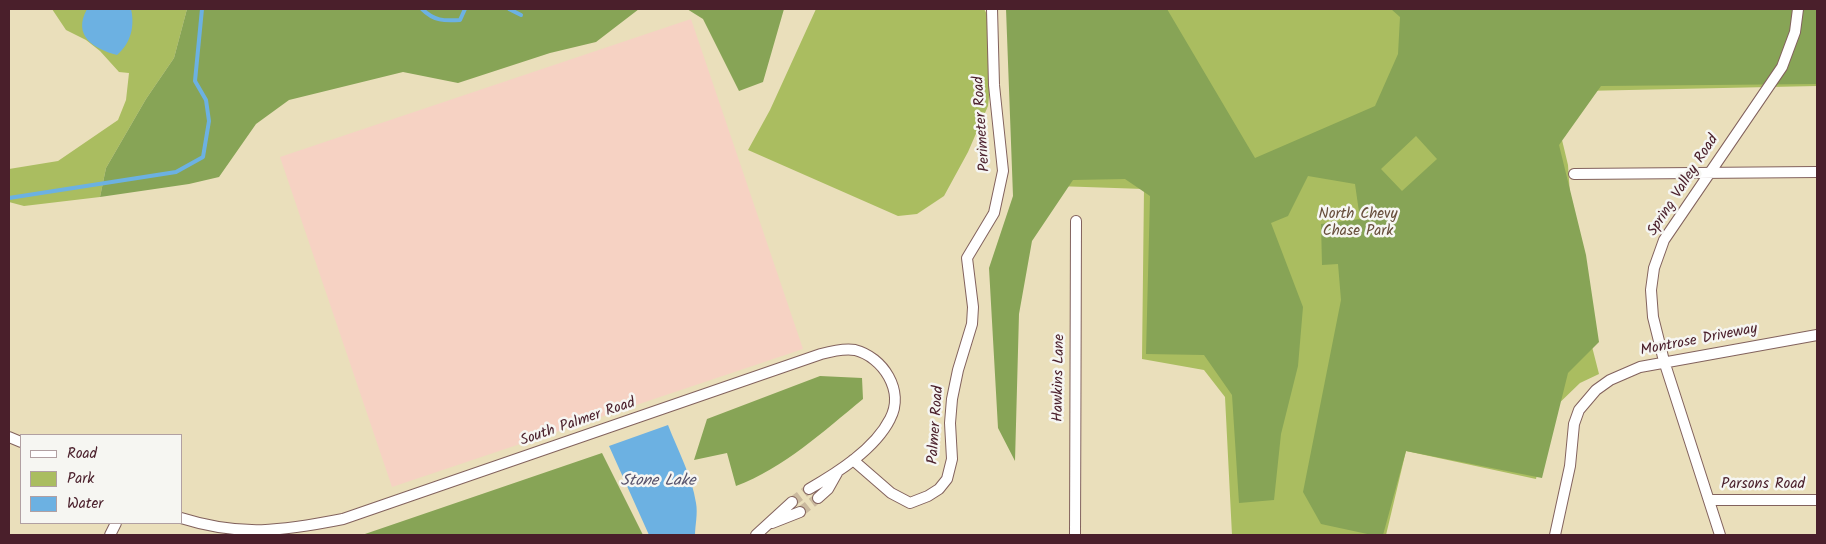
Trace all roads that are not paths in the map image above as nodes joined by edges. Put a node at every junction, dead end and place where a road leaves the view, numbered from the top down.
1 (992, 9) edge
2 (1798, 9) edge
3 (1817, 172) edge
4 (1709, 173) junction
5 (1574, 174) dead end
6 (1076, 221) dead end
7 (967, 258) joint
8 (1817, 335) edge
9 (1664, 361) junction
10 (853, 460) junction
11 (837, 472) junction
12 (809, 489) tunnel mouth
13 (818, 498) tunnel mouth
14 (1709, 500) junction
15 (1817, 500) edge
16 (792, 502) tunnel mouth
17 (800, 512) tunnel mouth
18 (182, 518) edge
19 (769, 524) junction
20 (229, 533) edge
21 (756, 535) edge
22 (1075, 535) edge
23 (1554, 535) edge
24 (1720, 535) edge

1 - 7 street, Perimeter Road
2 - 4 street, Spring Valley Road
3 - 4 street
4 - 5 street
4 - 9 street, Spring Valley Road
6 - 22 street, Hawkins Lane
7 - 10 street, Palmer Road
8 - 9 street, Montrose Driveway
9 - 14 street, Spring Valley Road
9 - 23 street, Montrose Driveway
10 - 11 street
10 - 20 street, South Palmer Road
11 - 12 street
11 - 13 street
14 - 15 street, Parsons Road
14 - 24 street, Spring Valley Road
16 - 19 street
17 - 19 street
18 - 20 street, South Palmer Road
19 - 21 street

